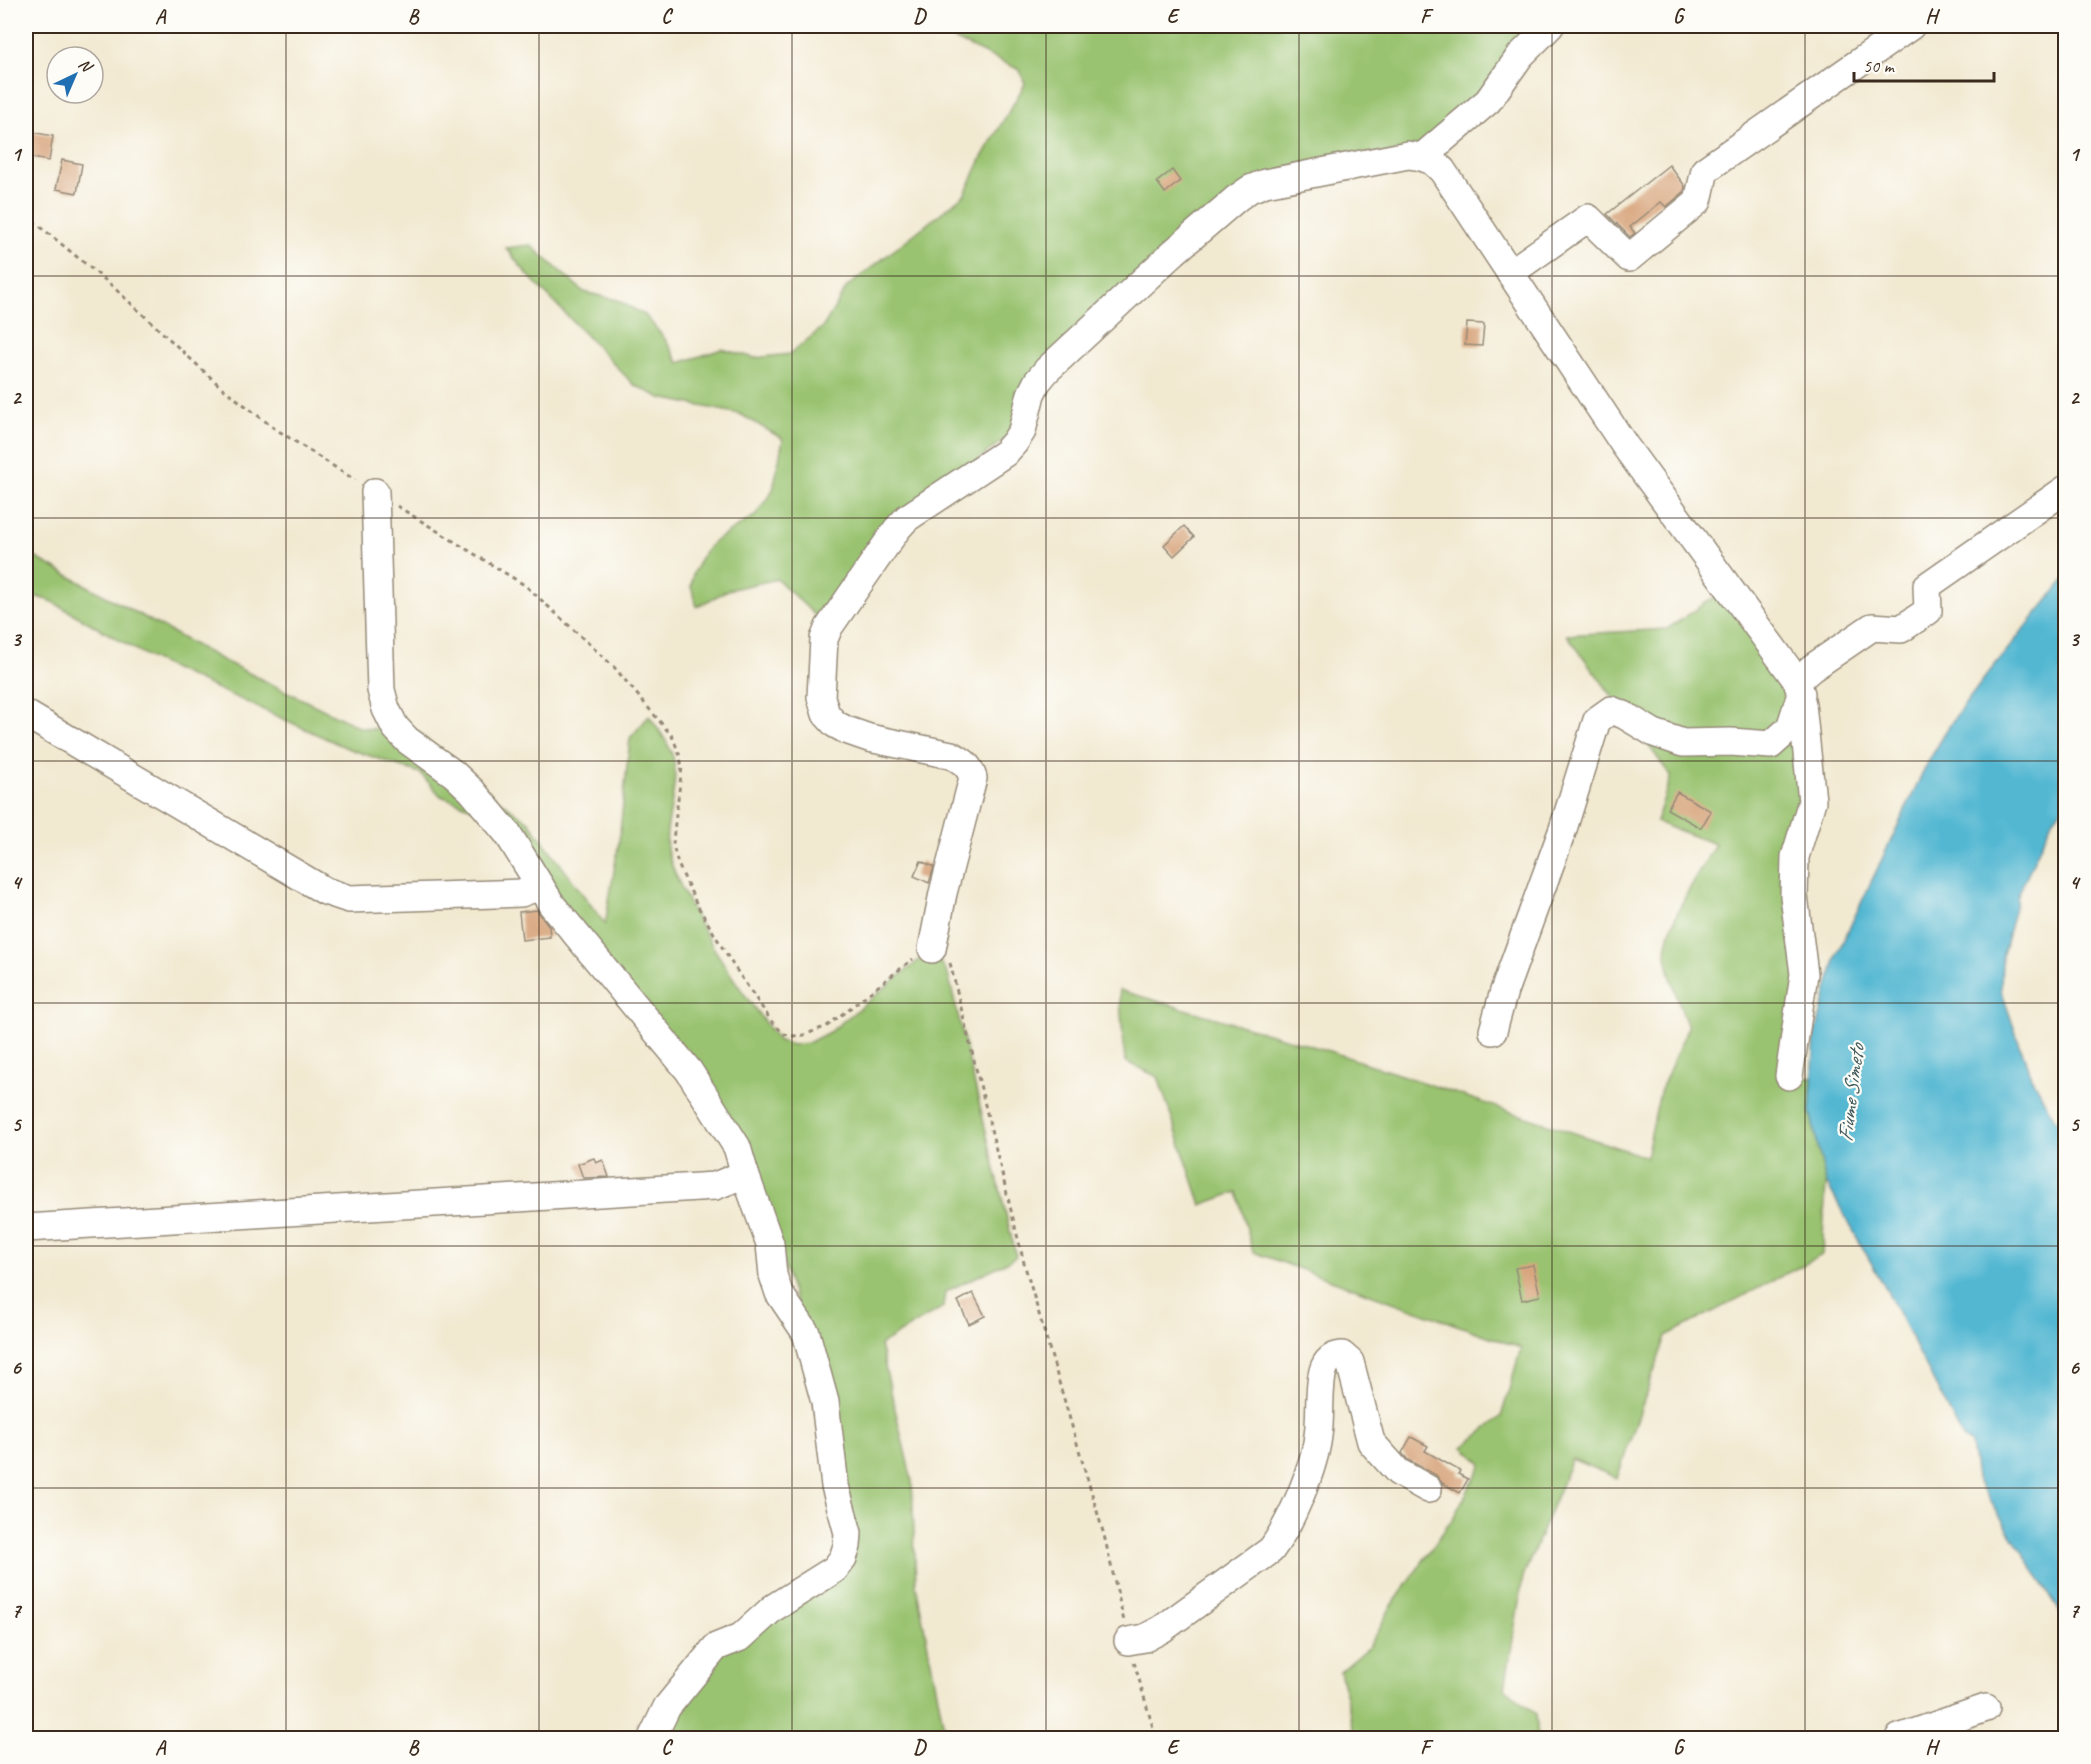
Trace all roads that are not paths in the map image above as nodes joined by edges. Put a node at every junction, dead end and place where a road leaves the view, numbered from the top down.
1 (1550, 26) edge
2 (1911, 26) edge
3 (1422, 157) junction
4 (1510, 273) junction
5 (2066, 489) edge
6 (375, 492) road end
7 (1799, 688) junction
8 (26, 714) edge
9 (540, 886) junction
10 (932, 949) road end
11 (1493, 1031) dead end
12 (1789, 1077) dead end
13 (745, 1174) junction
14 (26, 1228) edge
15 (1428, 1489) dead end
16 (1128, 1641) road end
17 (1986, 1708) dead end
18 (652, 1738) edge
19 (1899, 1738) edge

1 - 3 street
2 - 4 street
3 - 4 street
3 - 10 street
4 - 7 street
5 - 7 street
6 - 9 street
7 - 11 street
7 - 12 street
8 - 9 street
9 - 13 street
13 - 14 street
13 - 18 street
15 - 16 street
17 - 19 street

